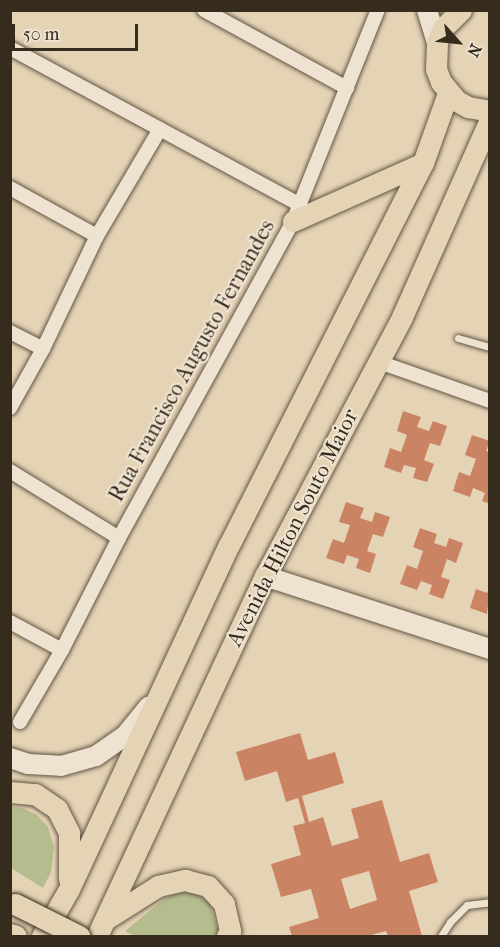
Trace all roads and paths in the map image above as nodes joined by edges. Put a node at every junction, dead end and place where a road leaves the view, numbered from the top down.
1 (204, 10) edge
2 (378, 10) edge
3 (427, 10) edge
4 (461, 10) edge
5 (437, 42) junction
6 (10, 48) edge
7 (346, 88) junction
8 (448, 93) junction
9 (489, 111) edge
10 (489, 119) edge
11 (159, 129) junction
12 (423, 163) junction
13 (10, 188) edge
14 (296, 212) junction
15 (97, 236) junction
16 (10, 332) edge
17 (458, 338) dead end
18 (489, 347) edge
19 (44, 349) junction
20 (379, 362) junction
21 (489, 401) edge
22 (10, 408) edge
23 (10, 471) edge
24 (119, 538) junction
25 (266, 576) junction
26 (10, 622) edge
27 (489, 649) edge
28 (62, 651) junction
29 (157, 697) junction
30 (20, 722) dead end
31 (10, 758) edge
32 (10, 792) edge
33 (69, 889) junction
34 (12, 902) edge
35 (489, 902) edge
36 (102, 928) edge
37 (10, 934) edge
38 (16, 936) edge
39 (42, 936) edge
40 (79, 936) edge
41 (227, 936) edge
42 (441, 936) edge

1 - 7 street
2 - 7 street, Rua Francisco Augusto Fernandes
3 - 5 street
4 - 5 main road
5 - 8 main road
6 - 11 street
7 - 14 street, Rua Francisco Augusto Fernandes
8 - 9 main road
8 - 12 main road, Avenida Hilton Souto Maior
10 - 20 main road, Avenida Hilton Souto Maior
11 - 14 street
11 - 15 street
12 - 14 main road
12 - 29 main road, Avenida Hilton Souto Maior
13 - 15 street
14 - 24 street, Rua Francisco Augusto Fernandes
15 - 19 street
16 - 19 street
17 - 18 lane
19 - 22 street
20 - 21 street
20 - 25 main road, Avenida Hilton Souto Maior
23 - 24 street
24 - 28 street, Rua Francisco Augusto Fernandes
25 - 27 street
25 - 36 main road, Avenida Hilton Souto Maior
26 - 28 street
28 - 30 street, Rua Francisco Augusto Fernandes
29 - 31 street
29 - 33 main road, Avenida Hilton Souto Maior
32 - 33 main road
33 - 39 main road, Avenida Hilton Souto Maior
34 - 40 main road, bridge
35 - 42 lane
36 - 41 main road
37 - 38 main road

